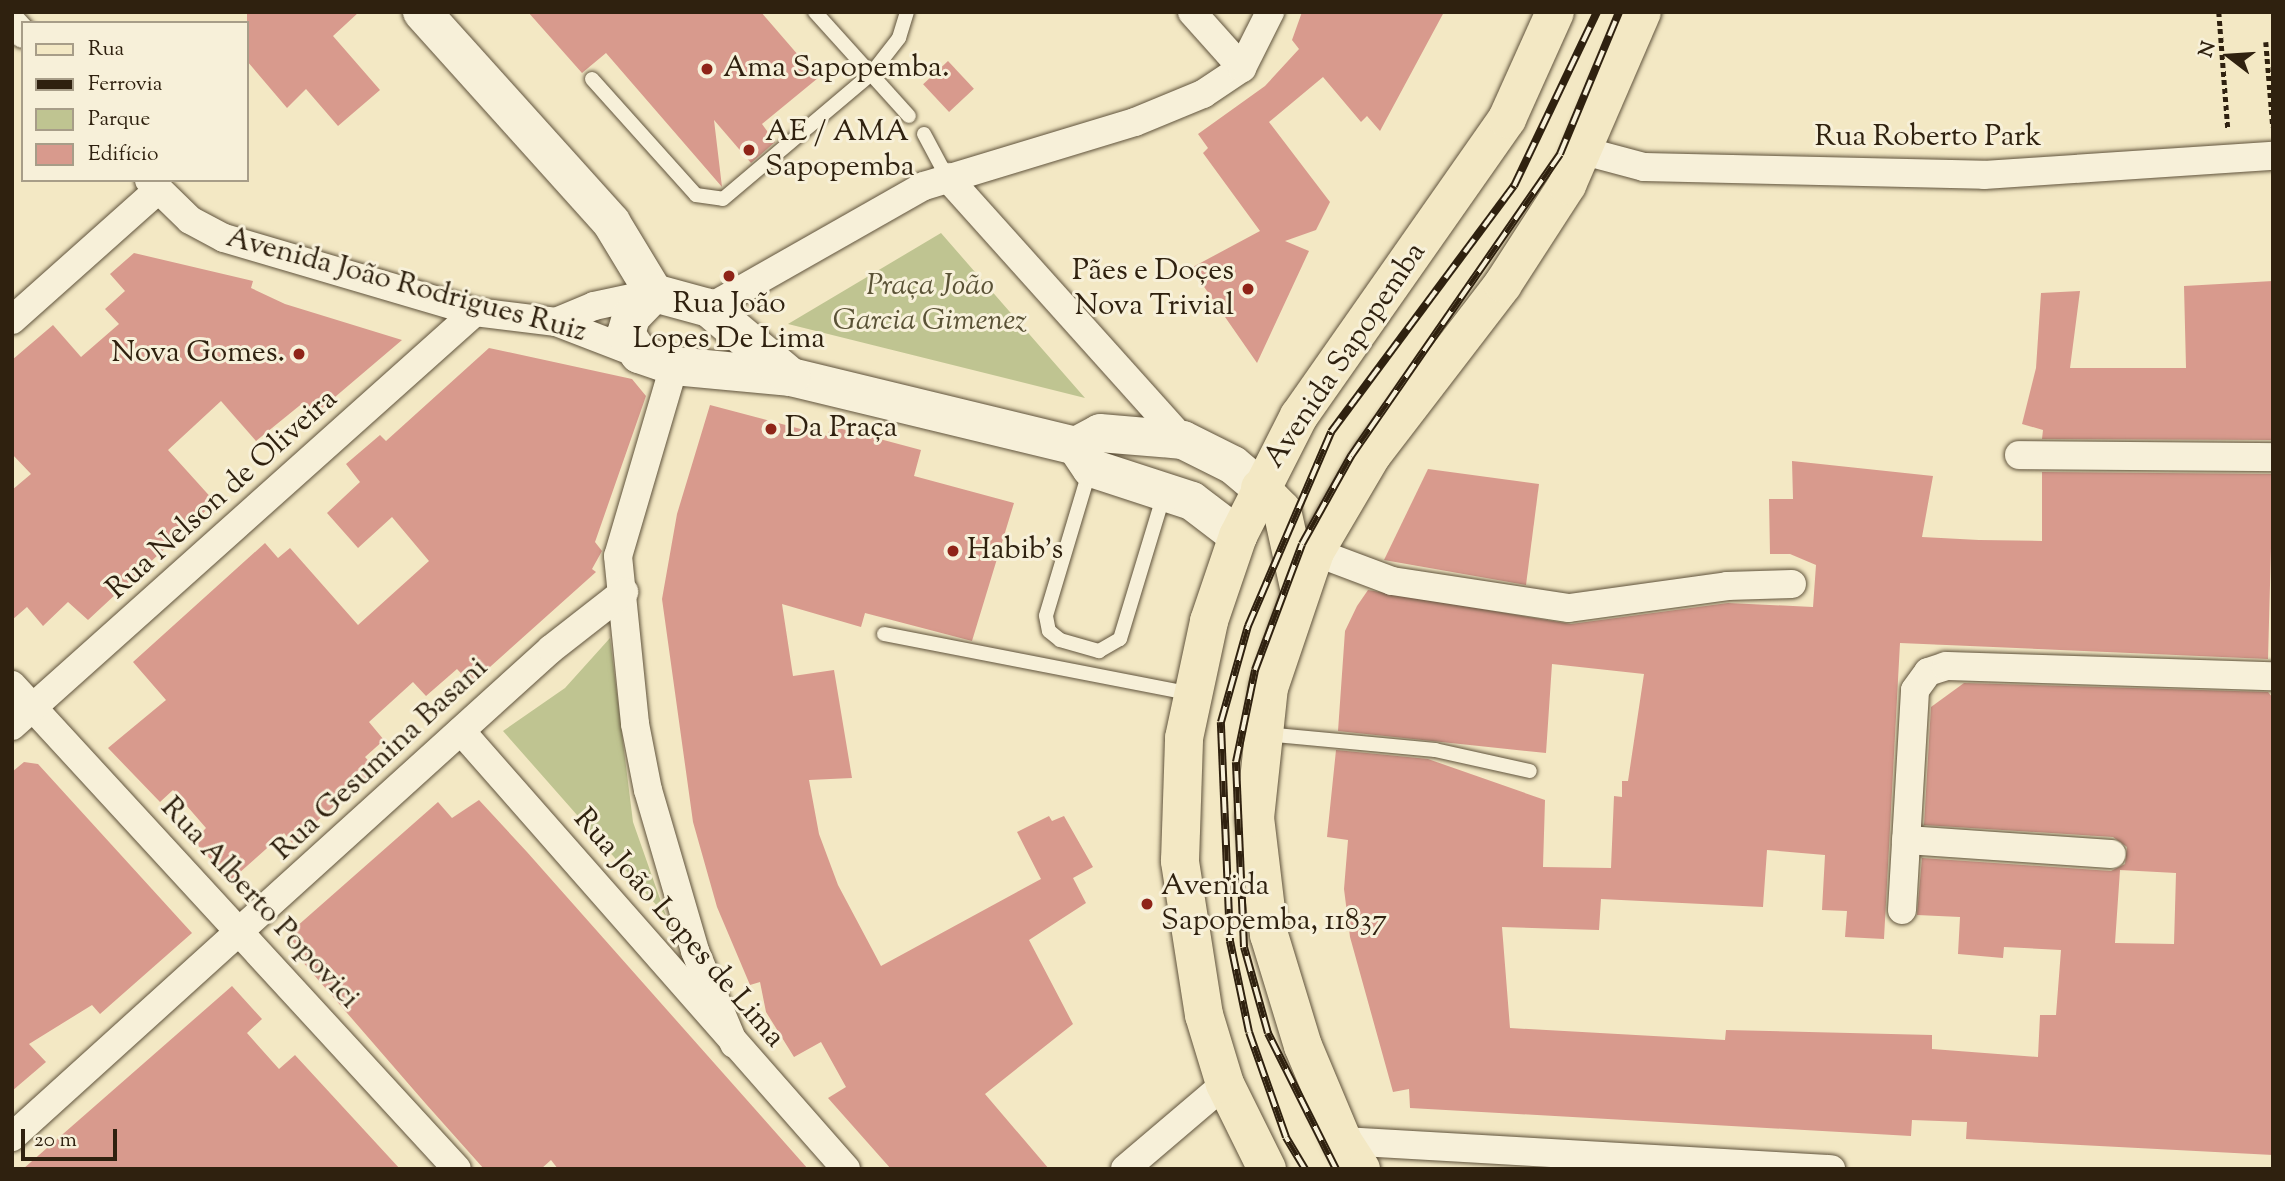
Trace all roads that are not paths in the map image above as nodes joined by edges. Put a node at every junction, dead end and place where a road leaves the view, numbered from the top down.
1 (422, 12) edge
2 (815, 12) edge
3 (906, 12) edge
4 (1192, 12) edge
5 (1270, 12) edge
6 (1555, 12) edge
7 (1642, 12) edge
8 (1242, 68) junction
9 (871, 74) junction
10 (592, 79) dead end
11 (909, 116) dead end
12 (924, 134) dead end
13 (1584, 152) junction
14 (2273, 156) edge
15 (947, 177) junction
16 (153, 185) edge
17 (654, 293) junction
18 (709, 307) junction
19 (475, 312) junction
20 (12, 320) edge
21 (556, 322) junction
22 (656, 360) junction
23 (791, 377) junction
24 (1183, 440) junction
25 (2019, 455) dead end
26 (1083, 457) junction
27 (2273, 457) edge
28 (1260, 488) junction
29 (1165, 493) junction
30 (1238, 536) junction
31 (1315, 552) junction
32 (1792, 584) dead end
33 (624, 592) junction
34 (1300, 592) junction
35 (884, 634) dead end
36 (2273, 676) edge
37 (12, 684) edge
38 (1194, 694) junction
39 (23, 717) edge
40 (461, 731) junction
41 (1260, 734) junction
42 (1530, 771) dead end
43 (1906, 840) junction
44 (2112, 853) dead end
45 (1902, 910) dead end
46 (242, 933) junction
47 (734, 1044) junction
48 (1225, 1084) junction
49 (12, 1137) edge
50 (1352, 1155) edge
51 (452, 1167) edge
52 (846, 1169) edge
53 (1125, 1169) edge
54 (1267, 1169) edge
55 (1831, 1169) edge

1 - 17 street
2 - 9 lane
3 - 9 lane
4 - 8 street
5 - 8 street
6 - 28 main road, Avenida Sapopemba
7 - 13 main road
8 - 15 street
9 - 10 lane
9 - 11 lane
12 - 15 lane
13 - 14 street, Rua Roberto Park
13 - 31 main road
15 - 18 street
15 - 24 street
16 - 19 street, Avenida João Rodrigues Ruiz
16 - 20 street
17 - 18 street
17 - 21 street
17 - 22 street
18 - 23 street
19 - 21 street, Avenida João Rodrigues Ruiz
19 - 39 street, Rua Nelson de Oliveira
21 - 22 street, Avenida João Rodrigues Ruiz
22 - 23 street, Avenida João Rodrigues Ruiz
22 - 33 street
23 - 26 street, Avenida João Rodrigues Ruiz
24 - 26 street
24 - 28 street
25 - 27 street
26 - 29 street, Avenida João Rodrigues Ruiz
26 - 29 lane
28 - 30 main road, Avenida Sapopemba
28 - 34 main road
29 - 30 street, Avenida João Rodrigues Ruiz
30 - 38 main road, Avenida Sapopemba
31 - 32 street
31 - 34 main road
33 - 40 street, Rua Gesumina Basani
33 - 47 street
34 - 41 main road
35 - 38 lane
36 - 43 street
37 - 39 street, Rua Alberto Popovici
38 - 48 main road, Avenida Sapopemba
39 - 46 street, Rua Alberto Popovici
40 - 46 street, Rua Gesumina Basani
40 - 47 street, Rua João Lopes de Lima
41 - 42 lane
41 - 50 main road
43 - 44 street
43 - 45 street
46 - 49 street, Rua Gesumina Basani
46 - 51 street, Rua Alberto Popovici
47 - 52 street, Rua João Lopes de Lima
48 - 53 street
48 - 54 main road, Avenida Sapopemba
50 - 55 street

